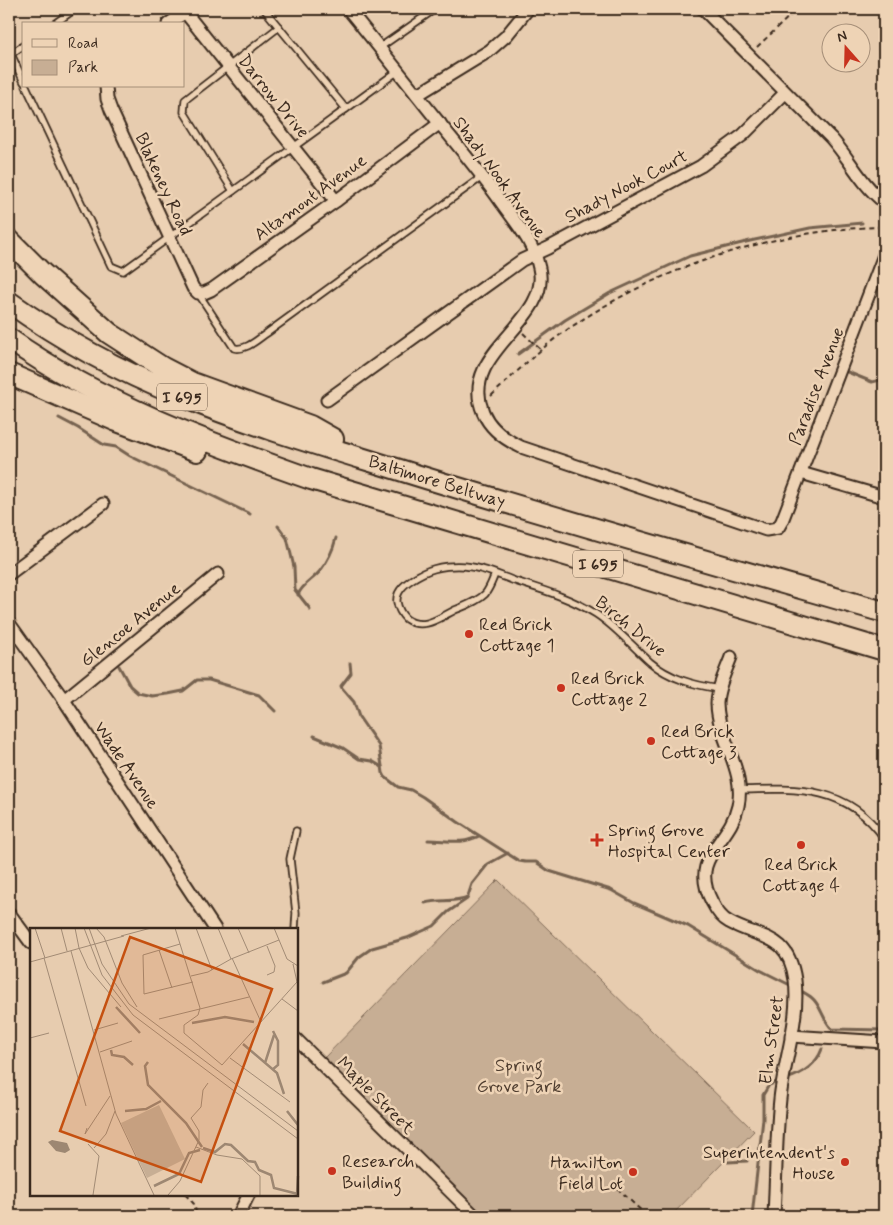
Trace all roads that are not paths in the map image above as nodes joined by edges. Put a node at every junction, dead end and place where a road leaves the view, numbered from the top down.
1 (75, 9) edge
2 (264, 9) edge
3 (348, 9) edge
4 (513, 9) edge
5 (528, 9) edge
6 (703, 9) edge
7 (187, 10) edge
8 (431, 10) edge
9 (521, 18) junction
10 (57, 22) edge
11 (171, 22) edge
12 (279, 27) junction
13 (22, 46) edge
14 (379, 48) junction
15 (227, 66) junction
16 (398, 72) junction
17 (22, 78) edge
18 (27, 88) edge
19 (106, 88) edge
20 (785, 93) junction
21 (417, 95) junction
22 (346, 109) junction
23 (440, 123) junction
24 (293, 148) junction
25 (483, 176) junction
26 (233, 191) junction
27 (336, 201) junction
28 (884, 202) edge
29 (169, 237) junction
30 (9, 240) edge
31 (535, 254) junction
32 (884, 255) edge
33 (198, 293) junction
34 (9, 302) edge
35 (9, 339) edge
36 (9, 374) edge
37 (327, 400) dead end
38 (370, 460) junction
39 (802, 473) junction
40 (311, 479) junction
41 (884, 497) edge
42 (103, 504) dead end
43 (778, 528) joint
44 (9, 574) edge
45 (218, 574) dead end
46 (495, 574) junction
47 (884, 612) edge
48 (9, 623) edge
49 (884, 650) edge
50 (731, 657) dead end
51 (720, 689) junction
52 (64, 700) junction
53 (739, 790) junction
54 (296, 831) dead end
55 (884, 838) edge
56 (9, 913) edge
57 (211, 926) edge
58 (295, 928) edge
59 (30, 943) edge
60 (791, 1036) junction
61 (298, 1041) edge
62 (884, 1042) edge
63 (248, 1195) edge
64 (238, 1216) edge
65 (475, 1216) edge
66 (774, 1216) edge

1 - 10 lane
2 - 12 lane
3 - 14 street, Shady Nook Avenue
4 - 9 street
5 - 9 street
6 - 20 street
7 - 11 street
7 - 15 street, Darrow Drive
8 - 14 lane
9 - 21 street
12 - 15 lane
12 - 22 lane
13 - 17 lane
14 - 16 street, Shady Nook Avenue
15 - 24 street, Darrow Drive
15 - 26 lane
16 - 21 street, Shady Nook Avenue
16 - 22 lane
18 - 29 lane
19 - 29 street, Blakeney Road
20 - 28 street
20 - 31 street, Shady Nook Court
21 - 23 street, Shady Nook Avenue
22 - 24 lane
23 - 25 street, Shady Nook Avenue
23 - 27 street, Altamont Avenue
24 - 26 lane
24 - 27 street, Darrow Drive
25 - 31 street, Shady Nook Avenue
25 - 33 lane
26 - 29 lane
27 - 33 street, Altamont Avenue
29 - 33 street, Blakeney Road
30 - 38 highway
31 - 37 street, Shady Nook Court
31 - 43 street, Shady Nook Avenue
32 - 39 street, Paradise Avenue
34 - 38 highway, Baltimore Beltway / I 695
35 - 40 highway, Baltimore Beltway / I 695
36 - 40 highway
38 - 47 highway, Baltimore Beltway / I 695
39 - 41 street
39 - 43 street, Paradise Avenue
40 - 49 highway, Baltimore Beltway / I 695
42 - 44 street
45 - 52 street, Glencoe Avenue
46 - 46 lane, Birch Drive
46 - 51 lane, Birch Drive
48 - 52 street, Wade Avenue
50 - 51 street, Elm Street
51 - 53 street, Elm Street
52 - 57 street, Wade Avenue
53 - 55 lane
53 - 60 street, Elm Street
54 - 58 lane
56 - 59 street
60 - 62 street
60 - 66 street, Elm Street
61 - 65 street, Maple Street
63 - 64 street

